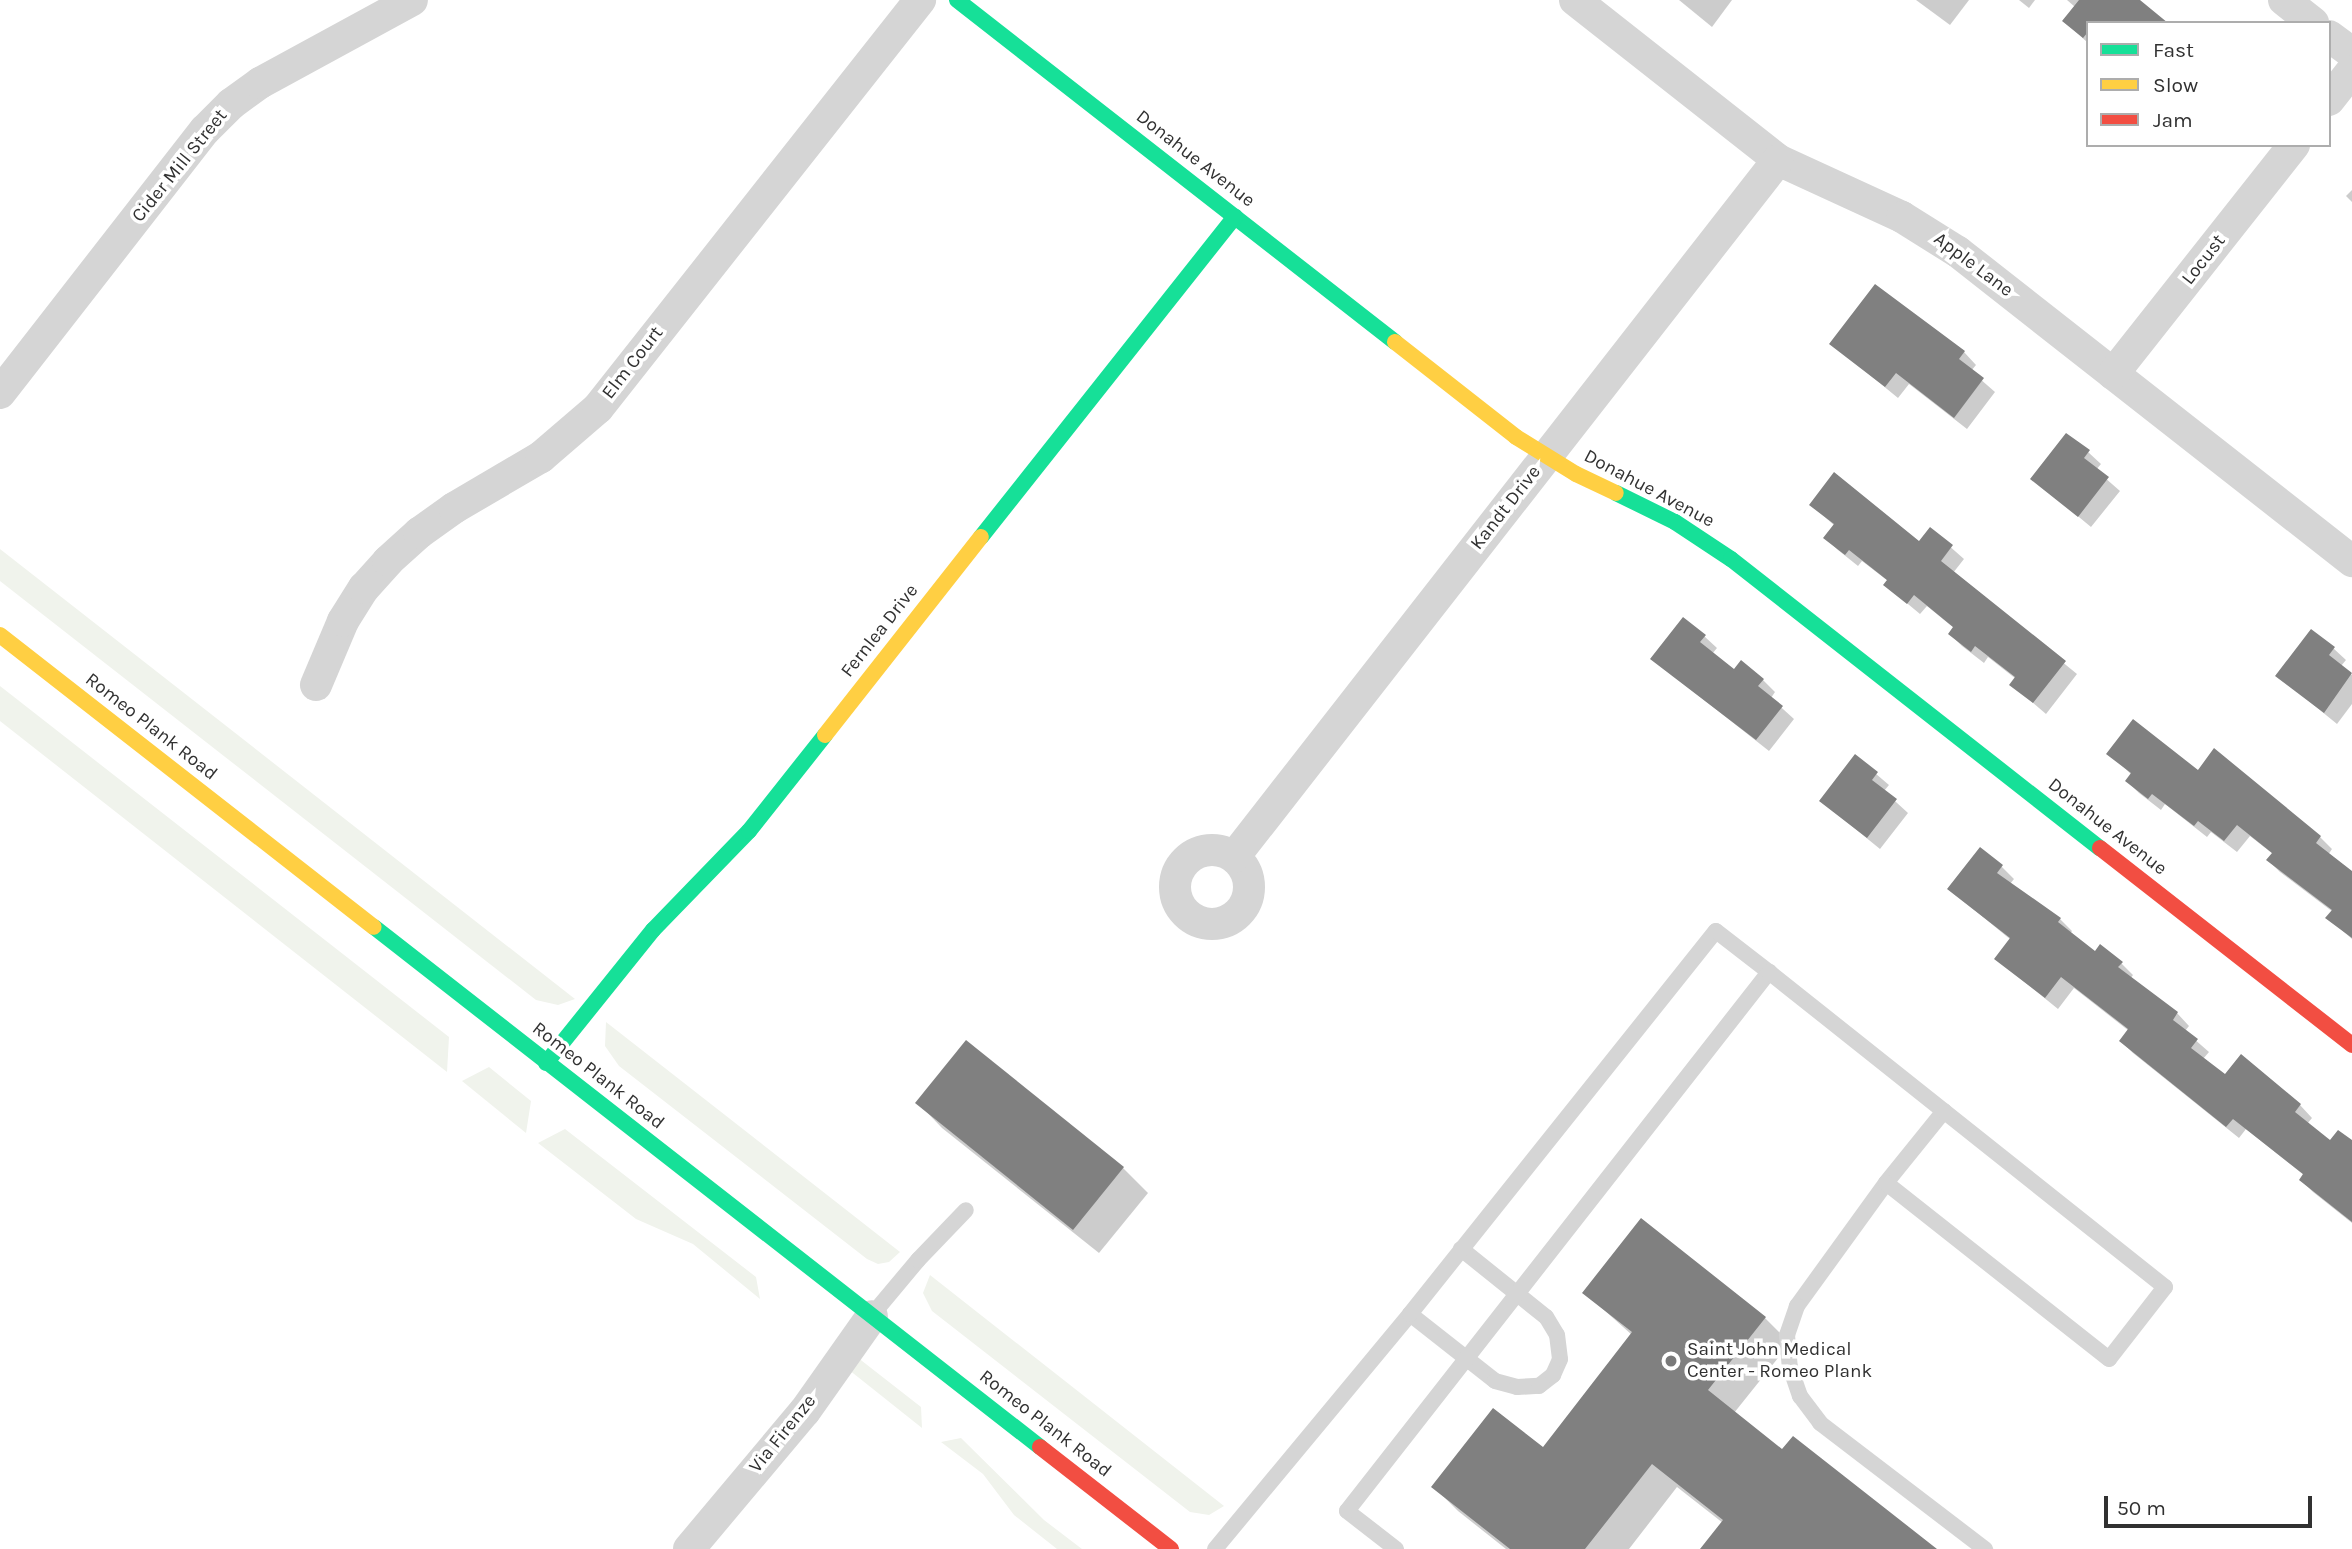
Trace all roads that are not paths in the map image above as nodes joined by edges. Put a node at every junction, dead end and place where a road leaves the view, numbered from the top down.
1 (412, 0) edge
2 (920, 0) edge
3 (957, 0) edge
4 (1575, 0) edge
5 (2284, 0) edge
6 (2310, 21) edge
7 (2331, 38) edge
8 (2352, 54) edge
9 (2352, 71) edge
10 (2331, 97) edge
11 (2292, 147) edge
12 (1778, 160) junction
13 (1235, 216) junction
14 (2113, 374) junction
15 (0, 393) edge
16 (1545, 457) junction
17 (2352, 561) edge
18 (0, 635) edge
19 (316, 685) dead end
20 (1234, 857) dead end
21 (1769, 972) junction
22 (2352, 1045) edge
23 (547, 1063) junction
24 (1944, 1111) junction
25 (1886, 1184) junction
26 (966, 1210) dead end
27 (1461, 1249) junction
28 (1517, 1293) junction
29 (1410, 1314) junction
30 (872, 1316) junction
31 (1466, 1358) junction
32 (689, 1549) edge
33 (1171, 1549) edge
34 (1215, 1549) edge
35 (1396, 1549) edge
36 (1985, 1549) edge

1 - 15 street, Cider Mill Street
2 - 19 street, Elm Court
3 - 13 street, Donahue Avenue
4 - 12 street, Apple Lane
5 - 6 street
7 - 8 street
9 - 10 street
11 - 14 street, Locust
12 - 14 street, Apple Lane
12 - 16 street, Kandt Drive
13 - 16 street, Donahue Avenue
13 - 23 street, Fernlea Drive
14 - 17 street, Apple Lane
16 - 20 street, Kandt Drive
16 - 22 street, Donahue Avenue
18 - 23 street, Romeo Plank Road
21 - 24 lane
21 - 27 lane
21 - 28 lane
23 - 30 street, Romeo Plank Road
24 - 25 lane
24 - 25 lane
25 - 36 lane
26 - 30 lane
27 - 28 lane
27 - 29 lane
28 - 31 lane
28 - 31 lane
29 - 31 lane
29 - 34 lane
30 - 32 street, Via Firenze
30 - 33 street, Romeo Plank Road
31 - 35 lane

